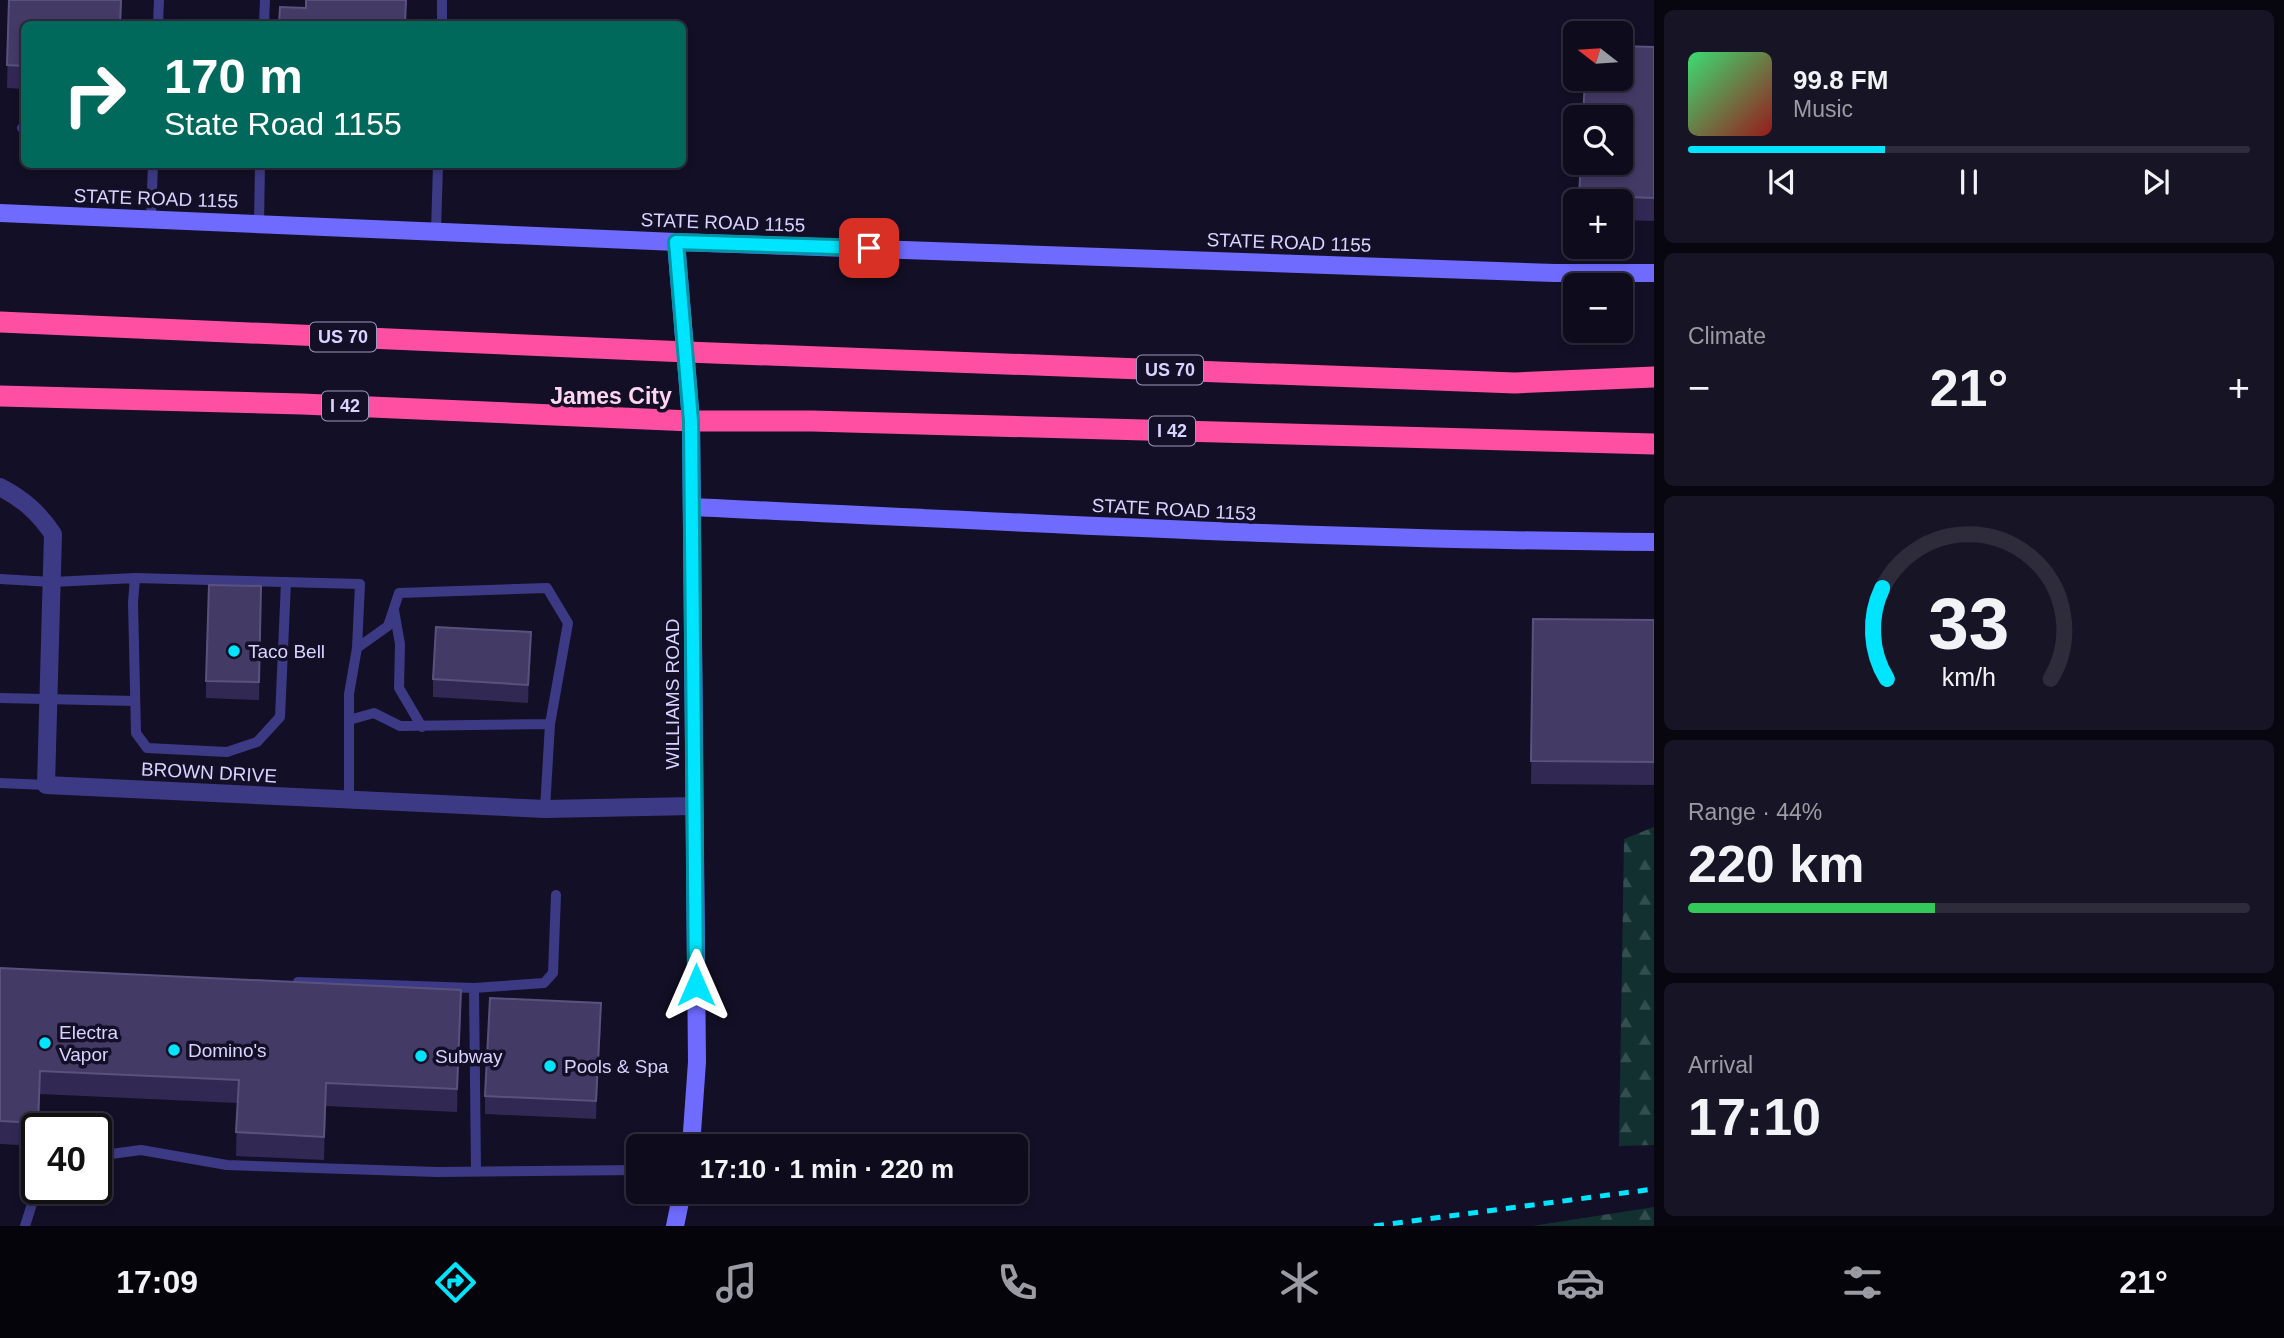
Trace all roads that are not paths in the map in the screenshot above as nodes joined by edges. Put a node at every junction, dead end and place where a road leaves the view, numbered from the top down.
1 (159, 0) edge
2 (265, 0) edge
3 (442, 0) edge
4 (158, 21) edge
5 (264, 21) edge
6 (442, 21) edge
7 (153, 168) edge
8 (260, 168) edge
9 (438, 168) edge
10 (0, 213) edge
11 (151, 218) junction
12 (259, 223) junction
13 (436, 232) junction
14 (676, 242) junction
15 (1654, 273) edge
16 (0, 323) edge
17 (687, 352) junction
18 (1654, 377) edge
19 (0, 396) edge
20 (691, 421) junction
21 (1654, 444) edge
22 (0, 487) edge
23 (692, 507) junction
24 (1654, 542) edge
25 (135, 578) junction
26 (0, 579) edge
27 (52, 582) junction
28 (286, 582) junction
29 (394, 608) junction
30 (357, 648) junction
31 (0, 698) edge
32 (48, 699) junction
33 (135, 701) junction
34 (349, 720) junction
35 (550, 724) junction
36 (422, 727) junction
37 (0, 783) edge
38 (46, 785) junction
39 (349, 800) junction
40 (694, 806) junction
41 (545, 809) junction
42 (556, 895) dead end
43 (284, 982) edge
44 (474, 988) junction
45 (692, 1134) edge
46 (112, 1154) edge
47 (626, 1170) edge
48 (476, 1171) junction
49 (32, 1204) edge
50 (680, 1204) edge
51 (24, 1226) edge
52 (675, 1226) edge

1 - 4 lane
2 - 5 lane
3 - 6 lane
7 - 11 lane
8 - 12 lane
9 - 13 lane
10 - 11 street, STATE ROAD 1155
11 - 12 street, STATE ROAD 1155
12 - 13 street, STATE ROAD 1155
13 - 14 street, STATE ROAD 1155
14 - 15 street, STATE ROAD 1155
14 - 17 street, WILLIAMS ROAD
16 - 17 highway, US 70
17 - 18 highway, US 70
17 - 20 street, WILLIAMS ROAD
19 - 20 highway, I 42
20 - 21 highway, I 42
20 - 23 street, WILLIAMS ROAD
22 - 27 street
23 - 24 street, STATE ROAD 1153
23 - 40 street, WILLIAMS ROAD
25 - 27 lane
25 - 28 lane
25 - 33 lane
26 - 27 lane
27 - 32 street
28 - 30 lane
28 - 33 lane
29 - 30 lane
29 - 35 lane
29 - 36 lane
30 - 34 lane
31 - 32 lane
32 - 33 lane
32 - 38 street
34 - 36 lane
34 - 39 lane
35 - 36 lane
35 - 41 lane
37 - 38 lane
38 - 39 street, BROWN DRIVE
39 - 41 street, BROWN DRIVE
40 - 41 street, BROWN DRIVE
40 - 45 street, WILLIAMS ROAD
42 - 44 lane
43 - 44 lane
44 - 48 lane
46 - 48 lane
47 - 48 lane
49 - 51 lane
50 - 52 street

